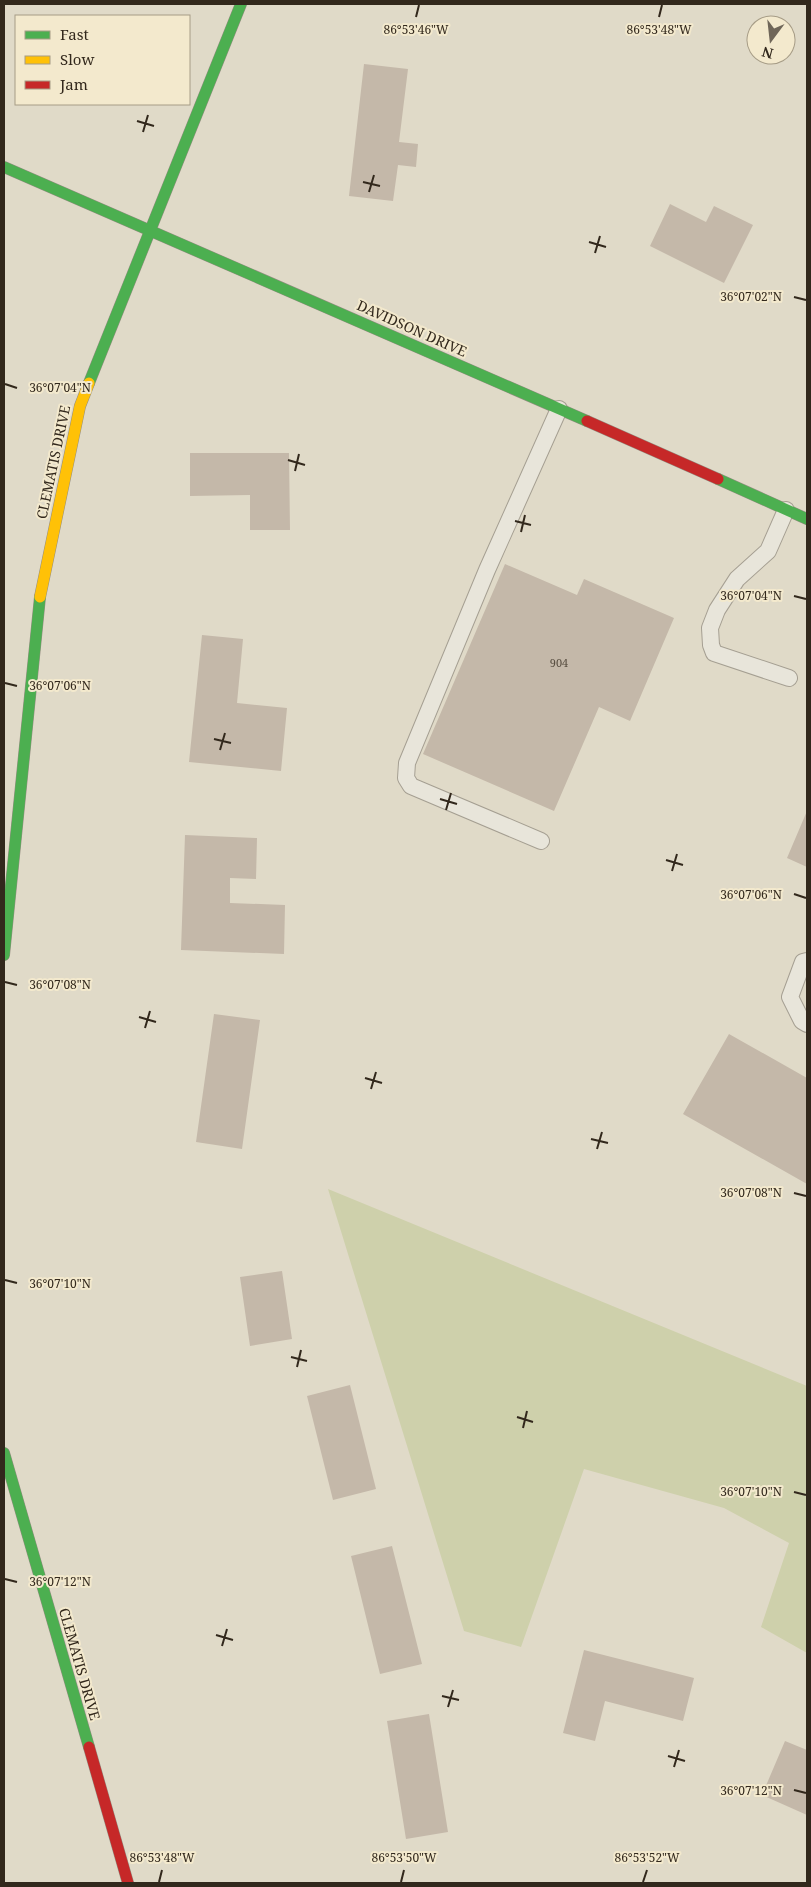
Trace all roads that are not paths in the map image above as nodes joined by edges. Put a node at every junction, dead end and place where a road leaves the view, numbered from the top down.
1 (241, 4) edge
2 (4, 167) edge
3 (151, 230) junction
4 (559, 409) junction
5 (786, 510) junction
6 (807, 519) edge
7 (789, 678) dead end
8 (541, 841) dead end
9 (4, 955) edge
10 (807, 961) edge
11 (807, 1024) edge
12 (4, 1453) edge
13 (128, 1883) edge

1 - 3 street, CLEMATIS DRIVE
2 - 3 street, DAVIDSON DRIVE
3 - 4 street, DAVIDSON DRIVE
3 - 9 street, CLEMATIS DRIVE
4 - 5 street, DAVIDSON DRIVE
4 - 8 lane
5 - 6 street, DAVIDSON DRIVE
5 - 7 lane
10 - 11 lane
12 - 13 street, CLEMATIS DRIVE

